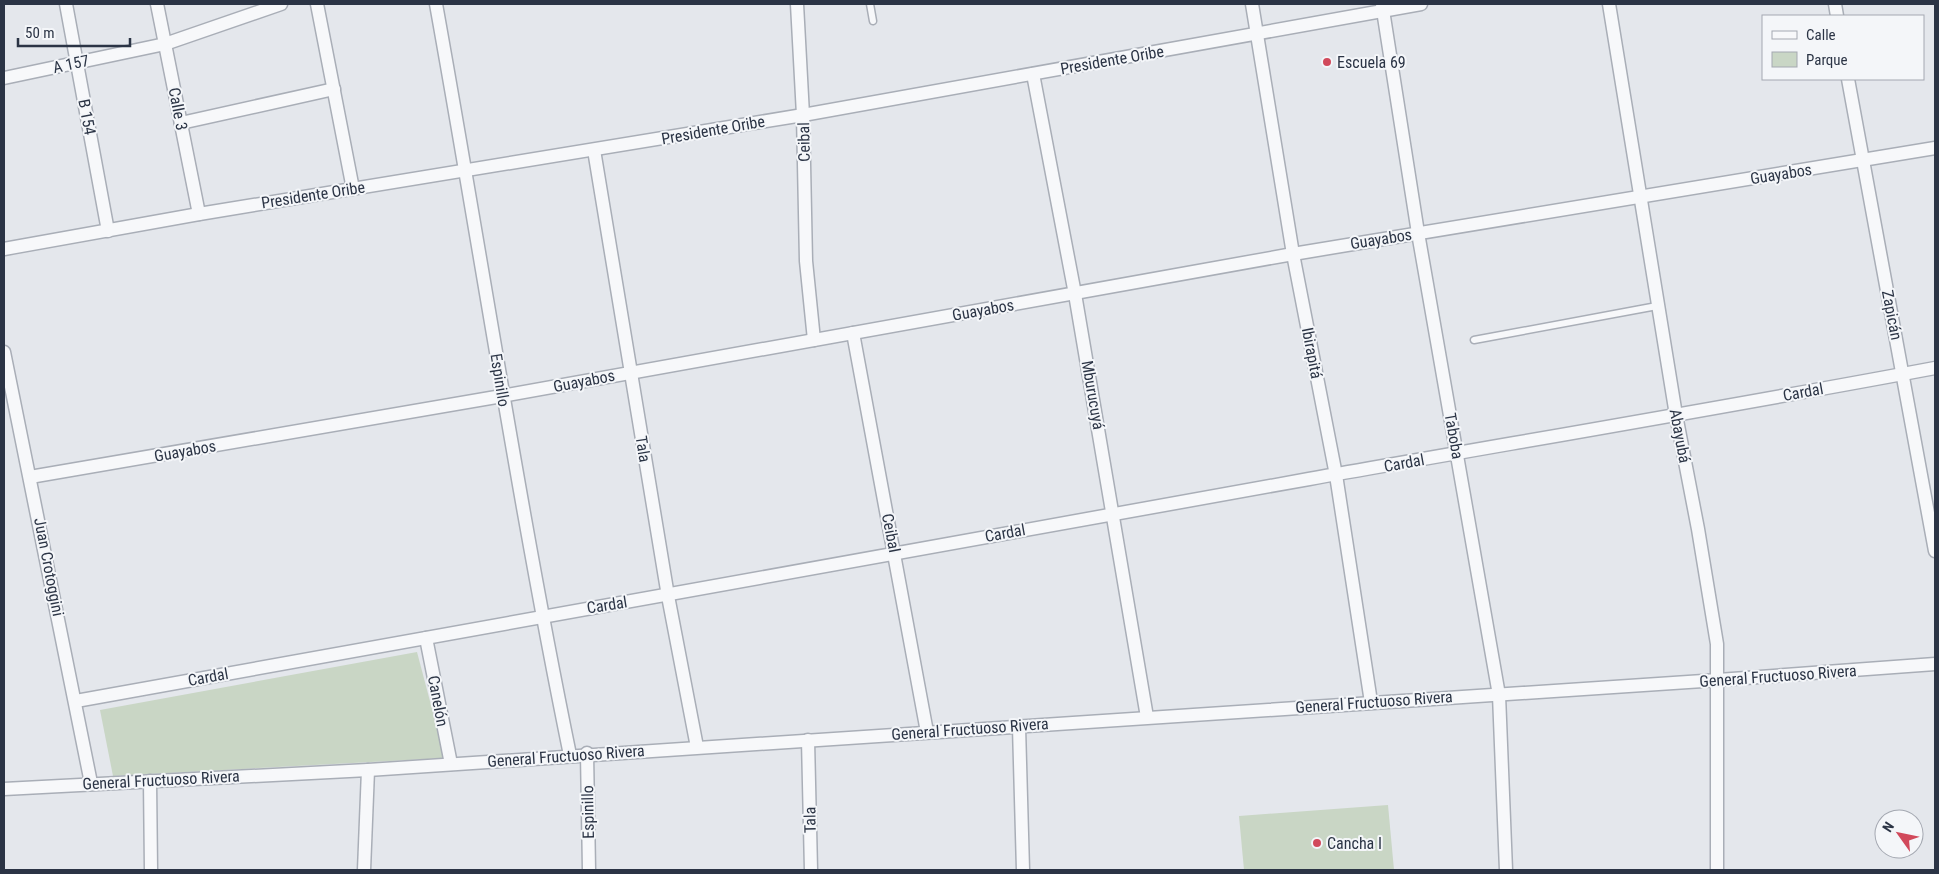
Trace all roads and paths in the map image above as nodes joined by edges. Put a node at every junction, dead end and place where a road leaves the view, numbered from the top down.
1 (66, 4) edge
2 (157, 4) edge
3 (281, 4) edge
4 (317, 4) edge
5 (436, 4) edge
6 (797, 4) edge
7 (870, 4) edge
8 (1252, 4) edge
9 (1421, 4) edge
10 (1610, 4) edge
11 (1383, 7) edge
12 (873, 22) dead end
13 (1257, 34) junction
14 (165, 44) junction
15 (77, 63) junction
16 (1033, 74) junction
17 (4, 78) edge
18 (1848, 80) edge
19 (334, 89) junction
20 (803, 115) junction
21 (181, 123) junction
22 (1935, 148) edge
23 (594, 150) junction
24 (1863, 161) junction
25 (466, 170) junction
26 (353, 189) junction
27 (1641, 196) junction
28 (199, 214) junction
29 (108, 231) junction
30 (1418, 233) junction
31 (4, 249) edge
32 (1293, 254) junction
33 (1075, 294) junction
34 (1657, 306) junction
35 (853, 334) junction
36 (814, 340) junction
37 (1474, 340) dead end
38 (4, 352) edge
39 (1935, 368) edge
40 (631, 373) junction
41 (1904, 374) junction
42 (502, 396) junction
43 (1676, 414) junction
44 (1457, 454) junction
45 (1336, 475) junction
46 (30, 477) junction
47 (1114, 514) junction
48 (1935, 552) edge
49 (895, 553) junction
50 (668, 596) junction
51 (542, 615) junction
52 (426, 638) junction
53 (1935, 664) edge
54 (1718, 680) junction
55 (1499, 695) junction
56 (76, 701) junction
57 (1371, 702) junction
58 (1147, 716) junction
59 (1020, 727) junction
60 (927, 732) junction
61 (808, 740) junction
62 (697, 746) junction
63 (587, 754) junction
64 (570, 755) junction
65 (451, 764) junction
66 (368, 770) junction
67 (150, 781) junction
68 (91, 783) junction
69 (4, 789) edge
70 (151, 870) edge
71 (364, 870) edge
72 (589, 870) edge
73 (811, 870) edge
74 (1023, 870) edge
75 (1506, 870) edge
76 (1717, 870) edge

1 - 15 street, B 154
2 - 14 street, Calle 3
3 - 14 street, A 157
4 - 19 street
5 - 25 street, Espinillo
6 - 20 street, Ceibal
7 - 12 lane
8 - 13 street, Ibirapitá
9 - 11 street, Presidente Oribe
10 - 27 street, Abayubá
11 - 13 street, Presidente Oribe
11 - 30 street, Taboba
13 - 16 street, Presidente Oribe
13 - 32 street, Ibirapitá
14 - 15 street, A 157
14 - 21 street, Calle 3
15 - 17 street, A 157
15 - 29 street, B 154
16 - 20 street, Presidente Oribe
16 - 33 street, Mburucuyá
18 - 24 street, Zapicán
19 - 21 street
19 - 26 street
20 - 23 street, Presidente Oribe
20 - 36 street, Ceibal
21 - 28 street, Calle 3
22 - 24 street, Guayabos
23 - 25 street, Presidente Oribe
23 - 40 street, Tala
24 - 27 street, Guayabos
24 - 41 street, Zapicán
25 - 26 street, Presidente Oribe
25 - 42 street, Espinillo
26 - 28 street, Presidente Oribe
27 - 30 street, Guayabos
27 - 34 street, Abayubá
28 - 29 street, Presidente Oribe
29 - 31 street, Presidente Oribe
30 - 32 street, Guayabos
30 - 44 street, Taboba
32 - 33 street, Guayabos
32 - 45 street, Ibirapitá
33 - 35 street, Guayabos
33 - 47 street, Mburucuyá
34 - 37 lane
34 - 43 street, Abayubá
35 - 36 street, Guayabos
35 - 49 street, Ceibal
36 - 40 street, Guayabos
38 - 46 street, Juan Crotoggini
39 - 41 street, Cardal
40 - 42 street, Guayabos
40 - 50 street, Tala
41 - 43 street, Cardal
41 - 48 street, Zapicán
42 - 46 street, Guayabos
42 - 51 street, Espinillo
43 - 44 street, Cardal
43 - 54 street, Abayubá
44 - 45 street, Cardal
44 - 55 street, Taboba
45 - 47 street, Cardal
45 - 57 street, Ibirapitá
46 - 56 street, Juan Crotoggini
47 - 49 street, Cardal
47 - 58 street, Mburucuyá
49 - 50 street, Cardal
49 - 60 street, Ceibal
50 - 51 street, Cardal
50 - 62 street, Tala
51 - 52 street, Cardal
51 - 64 street, Espinillo
52 - 56 street, Cardal
52 - 65 street, Canelón
53 - 54 street, General Fructuoso Rivera
54 - 55 street, General Fructuoso Rivera
54 - 76 street, Abayubá
55 - 57 street, General Fructuoso Rivera
55 - 75 street, Taboba
56 - 68 street, Juan Crotoggini
57 - 58 street, General Fructuoso Rivera
58 - 59 street, General Fructuoso Rivera
59 - 60 street, General Fructuoso Rivera
59 - 74 street
60 - 61 street, General Fructuoso Rivera
61 - 62 street, General Fructuoso Rivera
61 - 73 street, Tala
62 - 63 street, General Fructuoso Rivera
63 - 64 street, General Fructuoso Rivera
63 - 72 street, Espinillo
64 - 65 street, General Fructuoso Rivera
65 - 66 street, General Fructuoso Rivera
66 - 67 street, General Fructuoso Rivera
66 - 71 street
67 - 68 street, General Fructuoso Rivera
67 - 70 street
68 - 69 street, General Fructuoso Rivera

